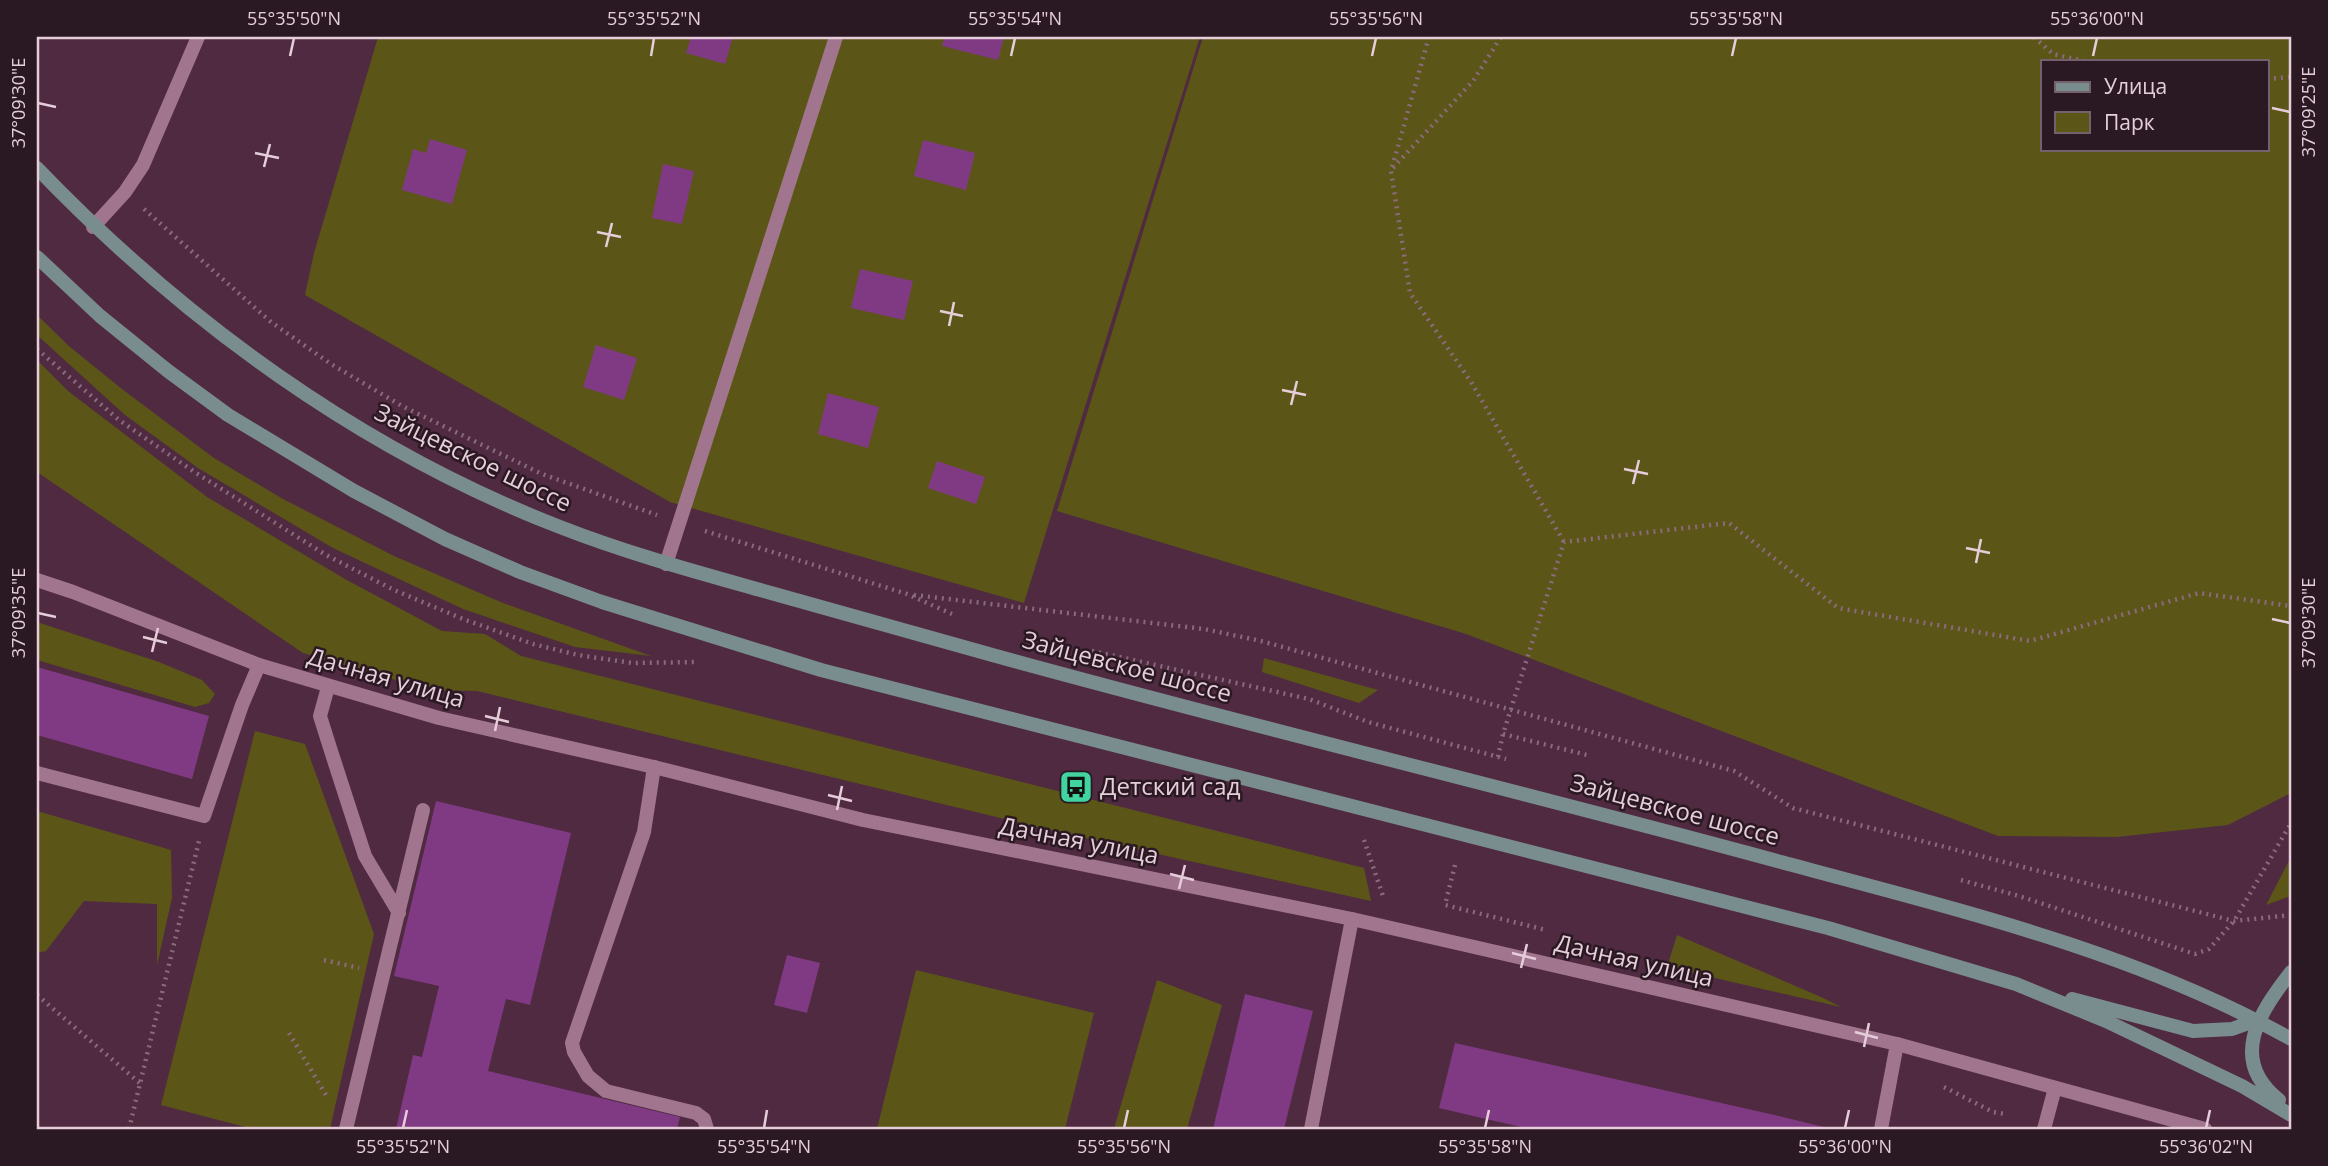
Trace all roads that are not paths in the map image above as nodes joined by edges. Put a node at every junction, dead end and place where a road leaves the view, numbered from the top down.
1 (198, 37) edge
2 (836, 37) edge
3 (37, 168) edge
4 (93, 227) junction
5 (37, 257) edge
6 (666, 564) junction
7 (37, 580) edge
8 (259, 665) junction
9 (328, 687) junction
10 (654, 767) junction
11 (37, 773) edge
12 (423, 810) dead end
13 (399, 913) junction
14 (1352, 919) junction
15 (2291, 972) edge
16 (2016, 985) junction
17 (2257, 1020) junction
18 (2291, 1039) edge
19 (1897, 1044) junction
20 (2055, 1088) junction
21 (2291, 1112) edge
22 (346, 1129) edge
23 (707, 1129) edge
24 (1311, 1129) edge
25 (1881, 1129) edge
26 (2044, 1129) edge
27 (2205, 1129) edge

1 - 4 street
2 - 6 street
3 - 4 main road, Зайцевское шоссе
4 - 6 main road, Зайцевское шоссе
5 - 16 main road
6 - 17 main road, Зайцевское шоссе
7 - 8 street, Дачная улица
8 - 9 street, Дачная улица
8 - 11 street
9 - 10 street, Дачная улица
9 - 13 street
10 - 14 street, Дачная улица
10 - 23 street
12 - 13 street
13 - 22 street
14 - 19 street, Дачная улица
14 - 24 street
15 - 17 main road
16 - 17 main road
16 - 21 main road
17 - 18 main road, Зайцевское шоссе
17 - 21 main road
19 - 20 street, Дачная улица
19 - 25 street
20 - 26 street
20 - 27 street, Дачная улица

